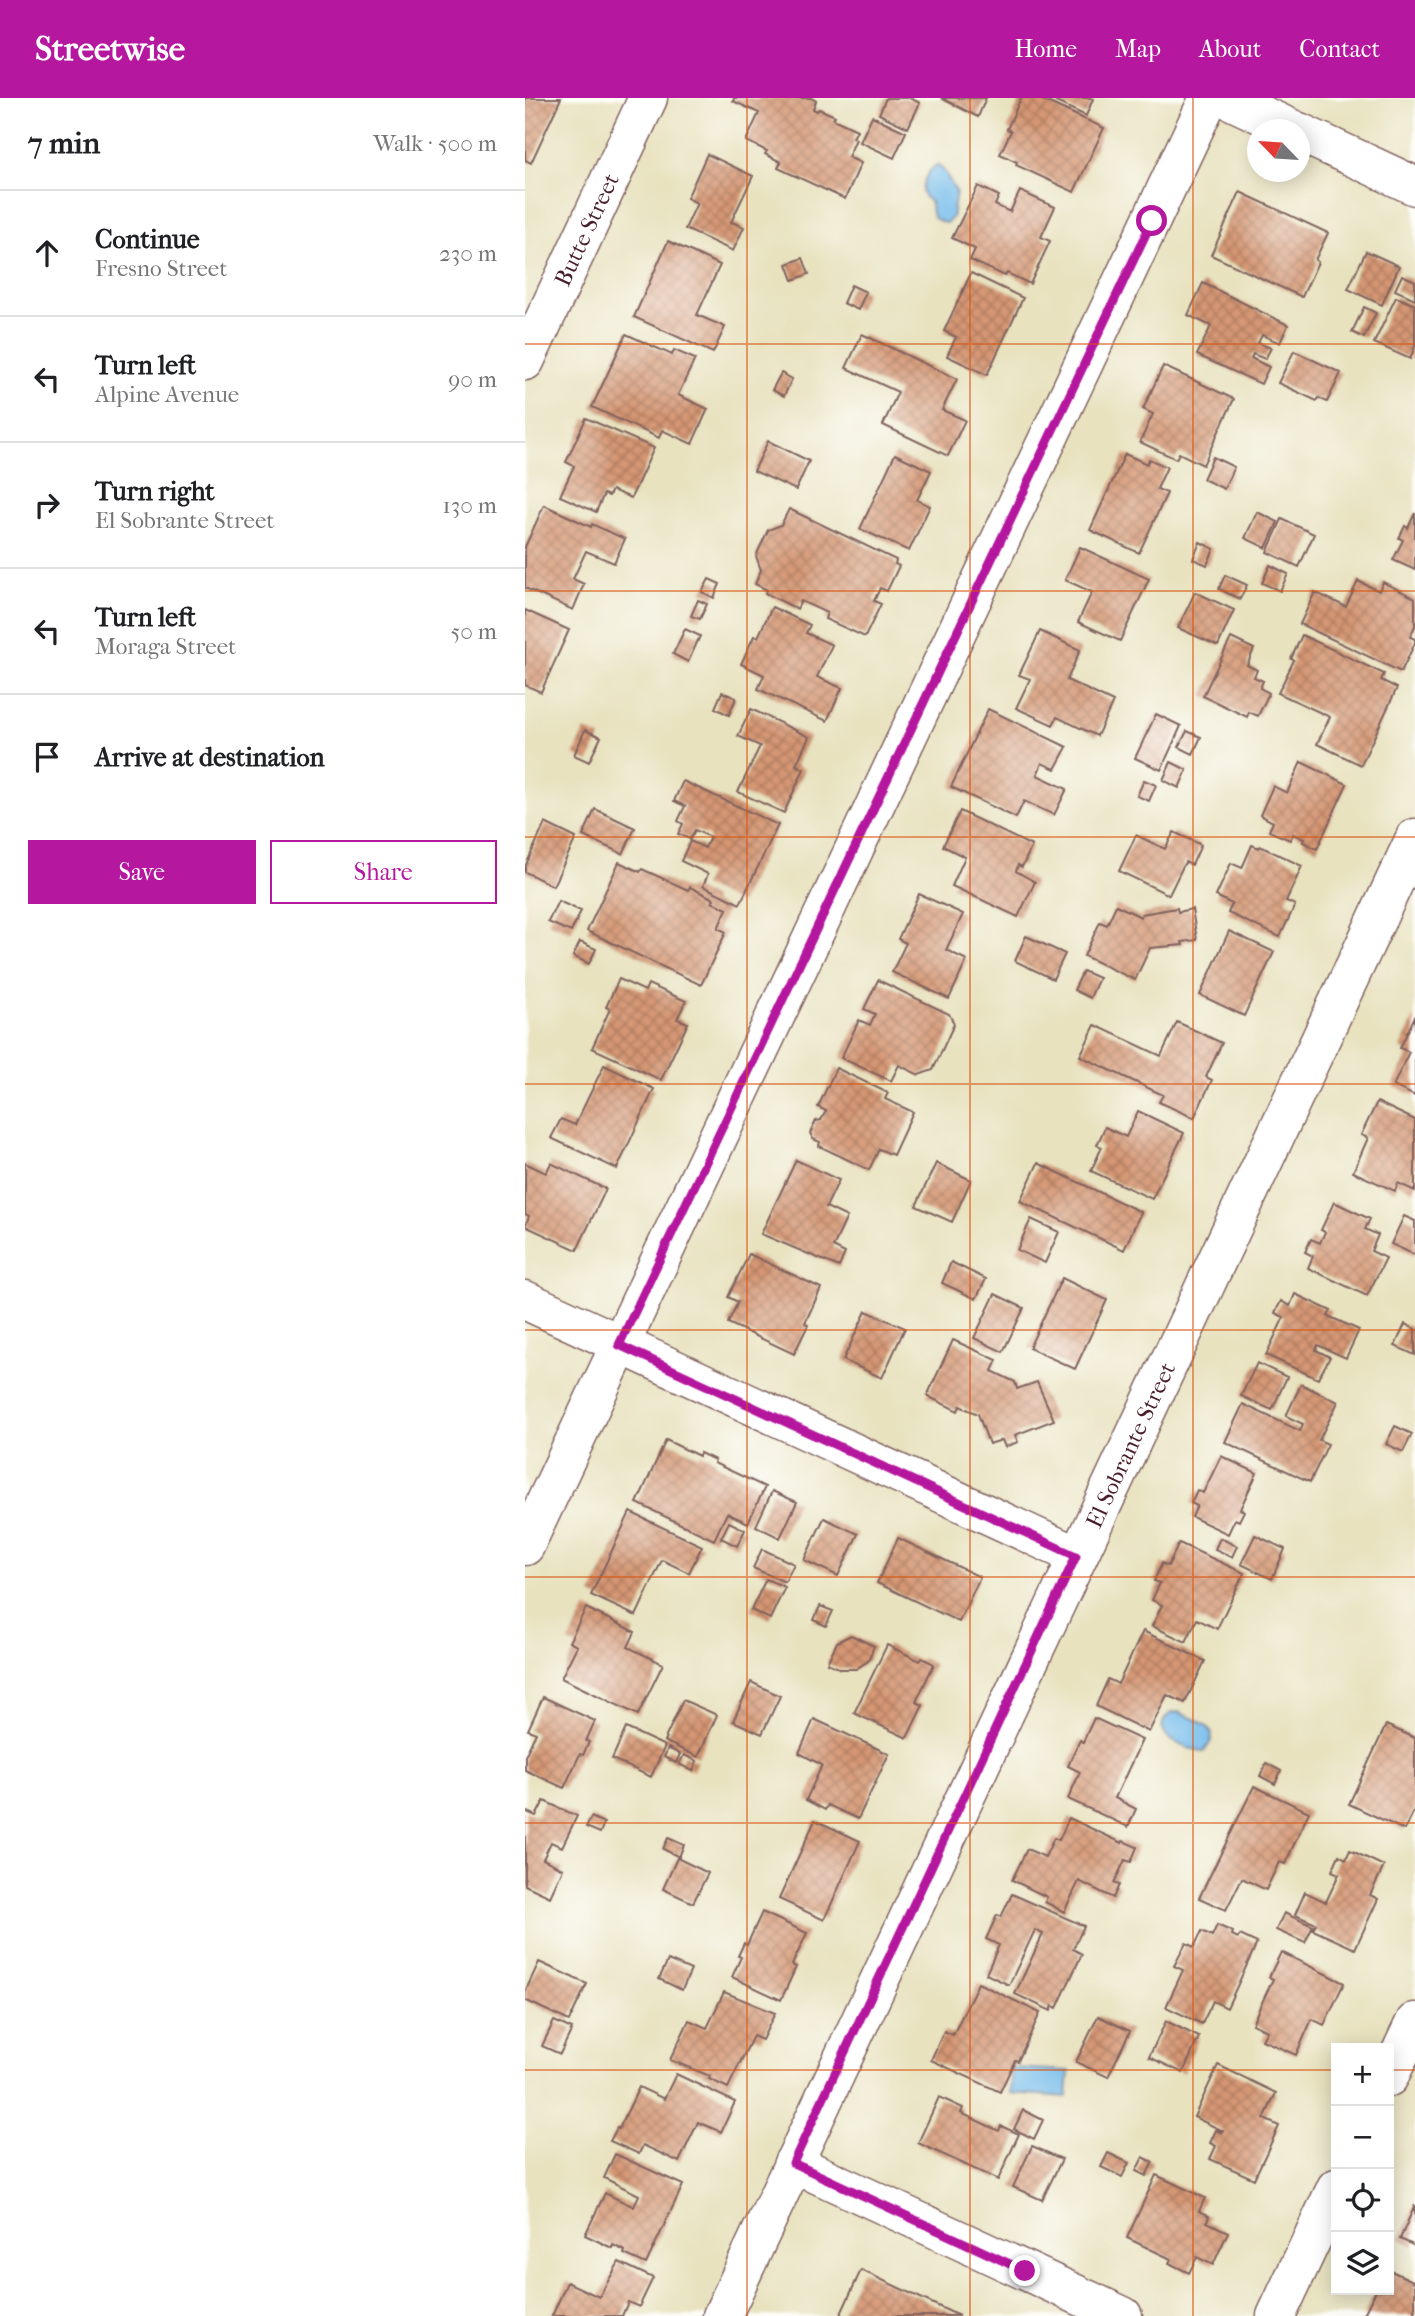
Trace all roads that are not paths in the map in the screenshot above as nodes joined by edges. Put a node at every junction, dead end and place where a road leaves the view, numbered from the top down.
1 (648, 98) edge
2 (1209, 98) edge
3 (1226, 98) edge
4 (1271, 119) edge
5 (1310, 137) edge
6 (1415, 186) edge
7 (525, 361) edge
8 (1415, 838) edge
9 (525, 1300) edge
10 (619, 1345) junction
11 (525, 1546) edge
12 (1076, 1556) junction
13 (1415, 2022) edge
14 (1394, 2066) edge
15 (793, 2163) junction
16 (1331, 2199) edge
17 (722, 2316) edge
18 (1123, 2316) edge
19 (1276, 2316) edge

1 - 7 street, Butte Street
2 - 10 street
3 - 4 street
5 - 6 street
8 - 12 street, El Sobrante Street
9 - 10 street
10 - 11 street
10 - 12 street
12 - 15 street, El Sobrante Street
13 - 14 street
15 - 17 street, El Sobrante Street
15 - 18 street
16 - 19 street

